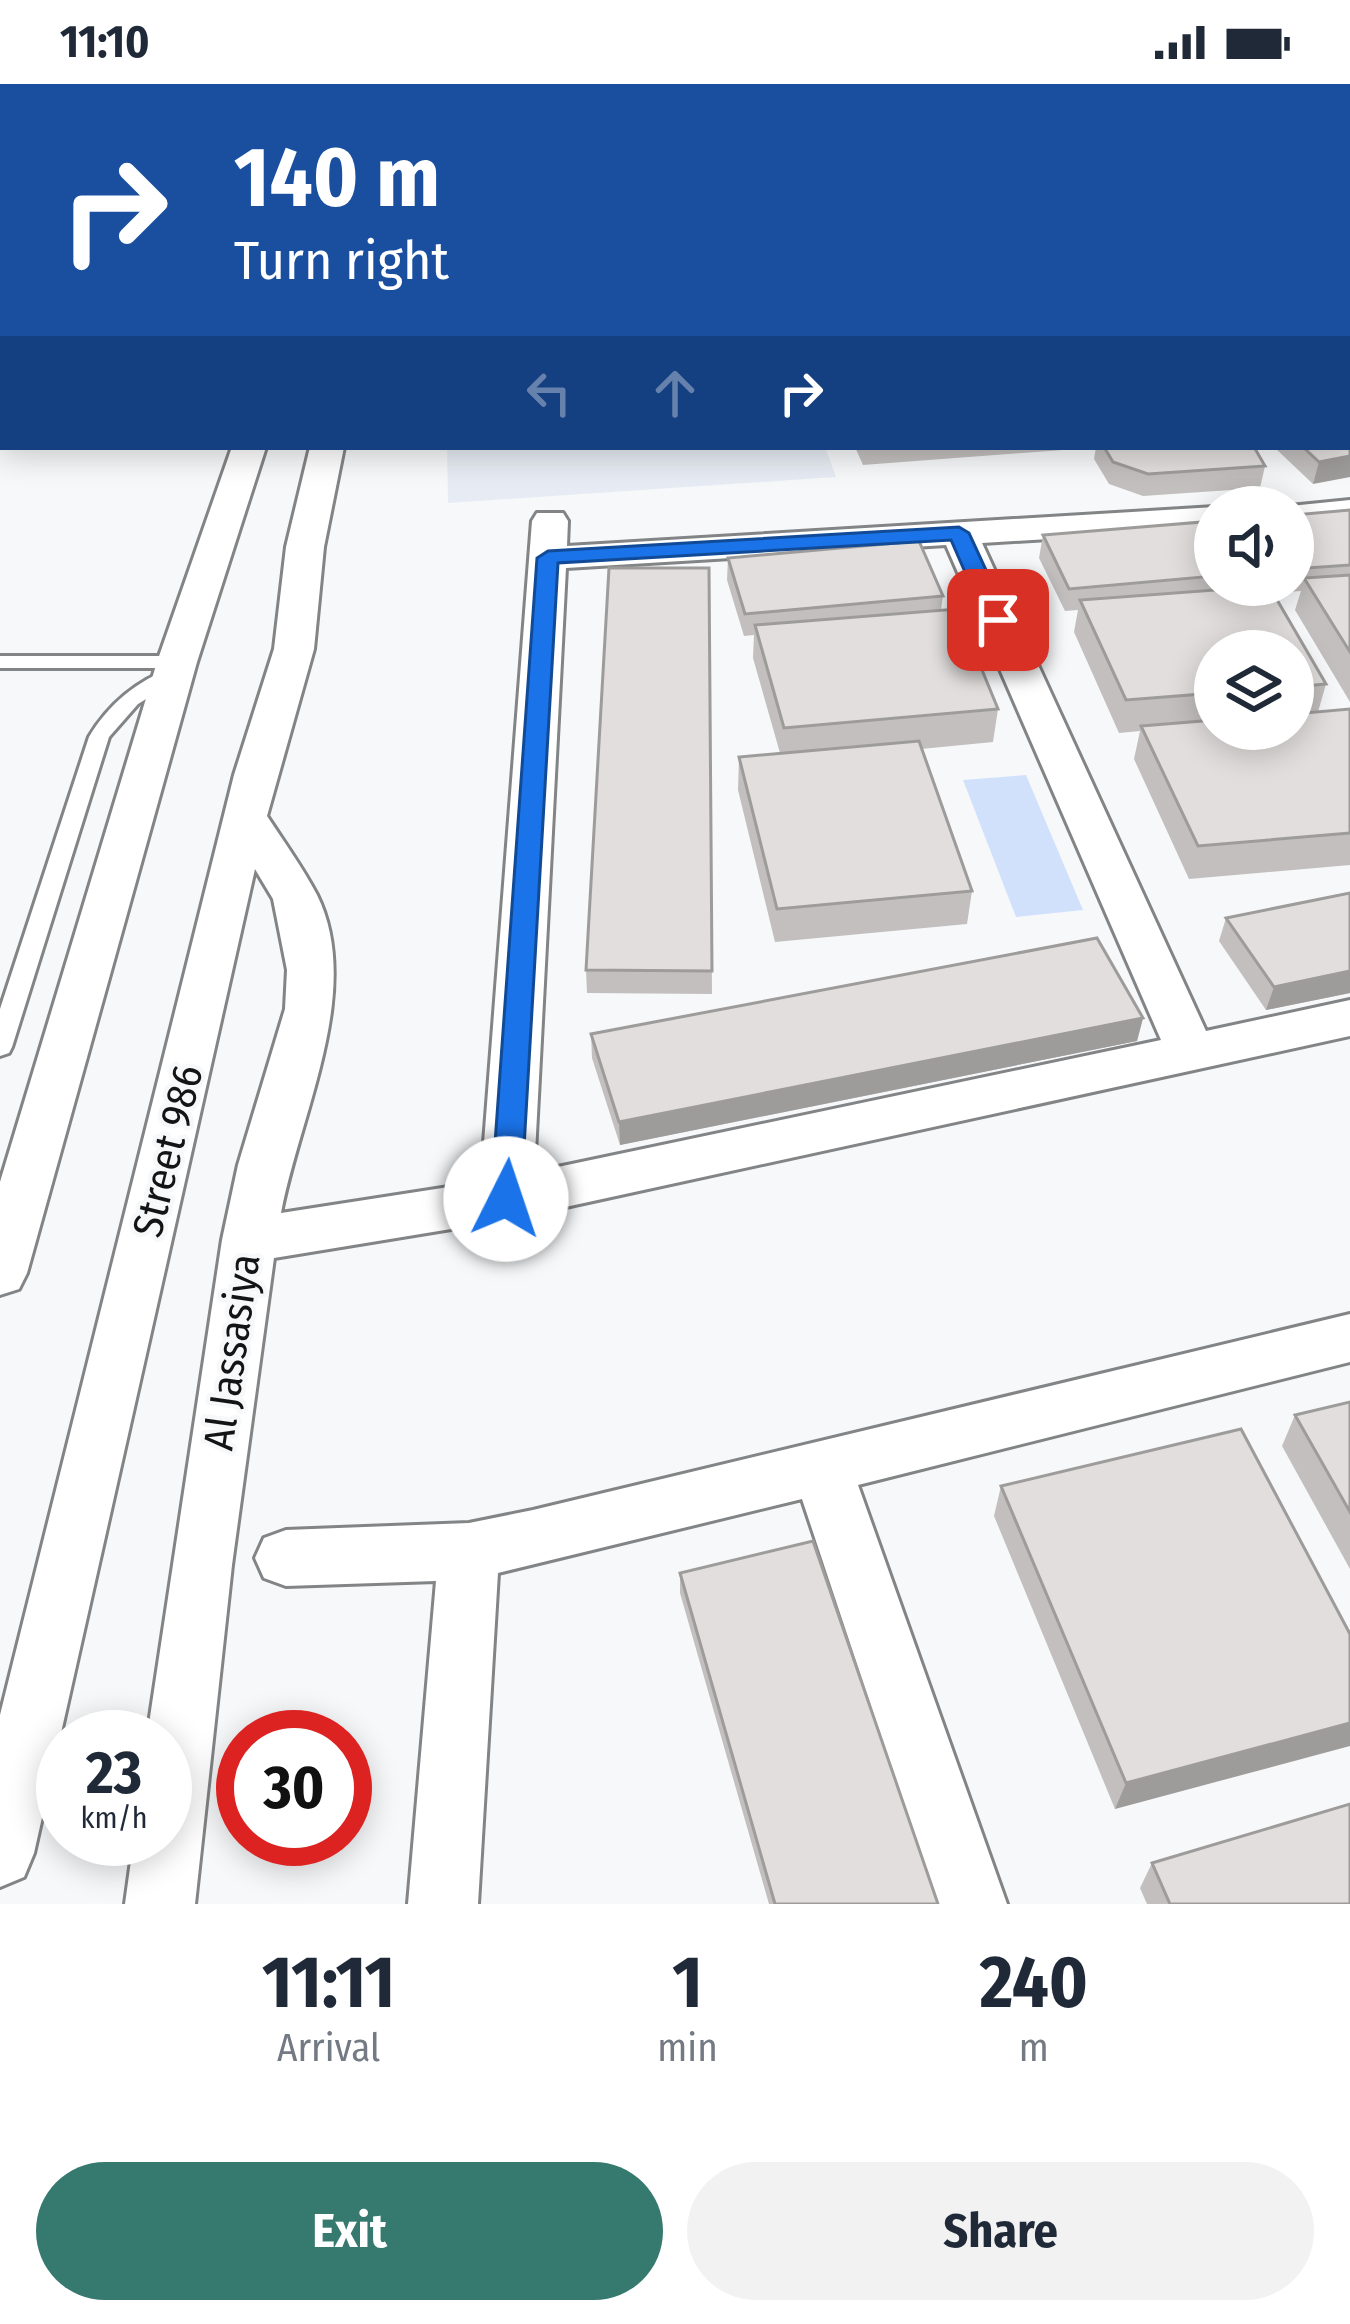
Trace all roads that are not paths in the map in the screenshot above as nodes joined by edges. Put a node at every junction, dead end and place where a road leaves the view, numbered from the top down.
1 (248, 450) edge
2 (326, 450) edge
3 (1350, 511) edge
4 (1314, 513) edge
5 (1194, 519) edge
6 (959, 533) junction
7 (0, 662) edge
8 (175, 668) junction
9 (248, 820) junction
10 (1350, 1018) edge
11 (0, 1047) edge
12 (1191, 1052) junction
13 (506, 1199) junction
14 (248, 1240) junction
15 (0, 1273) edge
16 (1350, 1338) edge
17 (821, 1465) junction
18 (469, 1551) junction
19 (286, 1558) dead end
20 (0, 1853) edge
21 (160, 1904) edge
22 (442, 1904) edge
23 (972, 1904) edge

1 - 8 street
2 - 9 street, Street 986
3 - 4 street
5 - 6 street
6 - 12 street
6 - 13 street
7 - 8 lane
8 - 11 lane
8 - 15 street
9 - 14 street, Al Jassasiya
9 - 20 street, Street 986
10 - 12 street
12 - 13 street
13 - 14 street
14 - 21 street, Al Jassasiya
16 - 17 street
17 - 18 street
17 - 23 street
18 - 19 street
18 - 22 street

